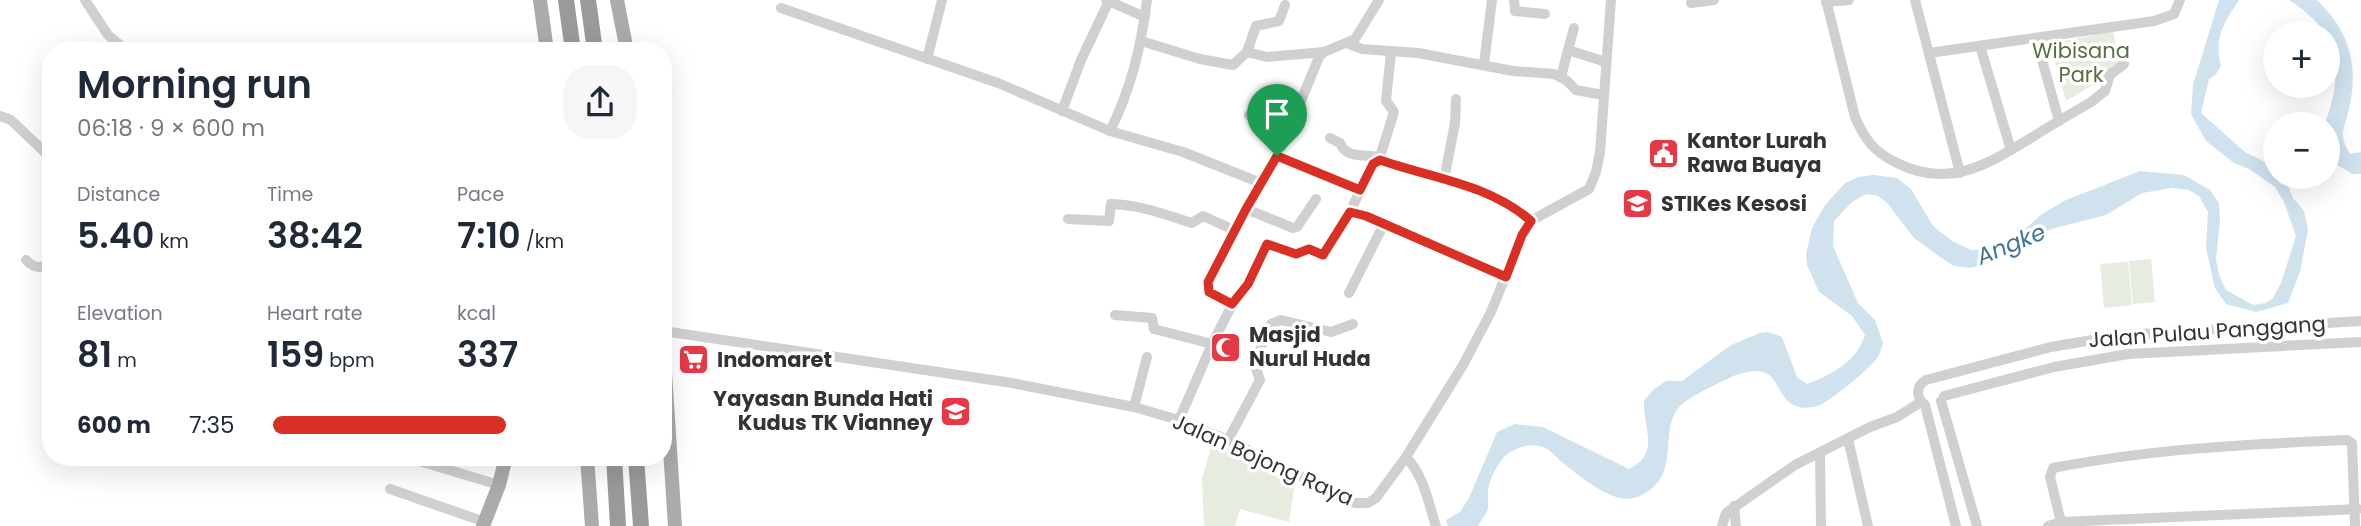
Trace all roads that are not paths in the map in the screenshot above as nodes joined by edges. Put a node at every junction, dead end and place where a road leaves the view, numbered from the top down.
1 (85, 0) edge
2 (540, 0) edge
3 (566, 0) edge
4 (588, 0) edge
5 (617, 0) edge
6 (942, 0) edge
7 (1107, 0) edge
8 (1147, 0) edge
9 (1379, 0) edge
10 (1492, 0) edge
11 (1514, 0) edge
12 (1611, 0) edge
13 (1714, 0) edge
14 (1849, 0) edge
15 (1915, 0) edge
16 (2180, 0) edge
17 (1826, 1) edge
18 (1690, 3) dead end
19 (1285, 5) dead end
20 (781, 8) dead end
21 (1545, 15) dead end
22 (1144, 17) junction
23 (1574, 29) dead end
24 (2036, 38) junction
25 (1141, 41) junction
26 (116, 42) edge
27 (547, 42) edge
28 (572, 42) edge
29 (594, 42) edge
30 (625, 42) edge
31 (1346, 45) junction
32 (1980, 46) junction
33 (1568, 50) junction
34 (1247, 52) junction
35 (1324, 52) junction
36 (1391, 52) junction
37 (1929, 53) junction
38 (927, 59) junction
39 (1606, 62) junction
40 (1484, 64) junction
41 (2124, 64) dead end
42 (1561, 77) junction
43 (1604, 95) junction
44 (1456, 99) dead end
45 (1062, 111) junction
46 (1249, 115) dead end
47 (0, 116) edge
48 (2059, 121) junction
49 (1110, 131) junction
50 (1330, 138) dead end
51 (1285, 140) junction
52 (42, 149) edge
53 (2011, 150) junction
54 (1277, 156) junction
55 (1379, 159) junction
56 (1960, 173) junction
57 (1444, 180) junction
58 (1261, 183) junction
59 (1360, 190) junction
60 (1316, 199) dead end
61 (1246, 209) junction
62 (1350, 212) junction
63 (1068, 219) dead end
64 (1531, 221) junction
65 (1384, 224) junction
66 (1234, 230) junction
67 (26, 260) dead end
68 (42, 266) edge
69 (1506, 277) junction
70 (1349, 293) dead end
71 (1232, 304) junction
72 (1115, 315) dead end
73 (2361, 321) edge
74 (1353, 324) dead end
75 (672, 332) edge
76 (2361, 342) edge
77 (1212, 344) junction
78 (1147, 357) dead end
79 (1932, 379) junction
80 (1942, 398) junction
81 (1923, 403) junction
82 (1134, 407) junction
83 (1179, 420) junction
84 (1848, 439) junction
85 (1228, 440) junction
86 (1820, 453) junction
87 (1406, 457) junction
88 (436, 466) edge
89 (504, 466) edge
90 (588, 466) edge
91 (615, 466) edge
92 (637, 466) edge
93 (671, 466) edge
94 (499, 485) junction
95 (390, 489) dead end
96 (1734, 506) junction
97 (2358, 509) edge
98 (484, 524) edge
99 (1435, 524) edge
100 (2062, 524) edge
101 (592, 526) edge
102 (618, 526) edge
103 (641, 526) edge
104 (675, 526) edge
105 (1722, 526) edge
106 (1736, 526) edge
107 (1821, 526) edge
108 (1868, 526) edge
109 (1956, 526) edge
110 (1977, 526) edge
111 (2048, 526) edge
112 (2355, 526) edge

1 - 26 street
2 - 27 main road
3 - 28 highway
4 - 29 highway
5 - 30 main road
6 - 38 street
7 - 22 street
7 - 45 street
8 - 22 street
9 - 31 street
10 - 40 street
11 - 21 street
12 - 39 street
13 - 18 street
14 - 17 street
15 - 37 street
16 - 24 street
17 - 56 street
19 - 34 street
20 - 38 street
22 - 25 street
23 - 33 street
24 - 32 street
24 - 48 street
25 - 34 street
25 - 49 street
31 - 35 street
31 - 36 street
32 - 37 street
32 - 53 street
33 - 39 street
33 - 42 street
34 - 35 street
35 - 51 street
36 - 40 street
36 - 55 street
37 - 56 street
38 - 45 street
39 - 43 street
40 - 42 street
41 - 48 street
42 - 43 street
43 - 64 street
44 - 57 street
45 - 49 street
46 - 51 street
47 - 52 street
48 - 53 street
49 - 58 street
50 - 55 street
51 - 54 street
53 - 56 street
54 - 58 street
54 - 59 street
55 - 57 street
55 - 59 street
57 - 64 street
58 - 61 street
59 - 62 street
60 - 61 street
61 - 66 street
62 - 65 street
62 - 71 street
63 - 66 street
64 - 69 street, Jalan Bojong Raya
65 - 69 street
65 - 70 street
66 - 71 street
67 - 68 street
69 - 87 street, Jalan Bojong Raya
71 - 77 street
72 - 77 street
73 - 79 street, Jalan Pulau Panggang
74 - 85 street
75 - 82 street, Jalan Bojong Raya
76 - 80 street, Jalan Pulau Panggang
77 - 83 street
78 - 82 street
79 - 80 street
79 - 81 street
80 - 81 street
80 - 110 street
81 - 84 street
81 - 109 street
82 - 83 street, Jalan Bojong Raya
83 - 85 street, Jalan Bojong Raya
84 - 86 street
84 - 108 street
85 - 87 street, Jalan Bojong Raya
86 - 96 street
86 - 107 street
87 - 99 street
88 - 94 street
89 - 94 main road
90 - 101 main road
91 - 102 highway
92 - 103 highway
93 - 104 main road
94 - 98 main road
95 - 98 street
96 - 105 street
96 - 106 street
97 - 100 street
97 - 100 street
97 - 112 street
100 - 111 street

